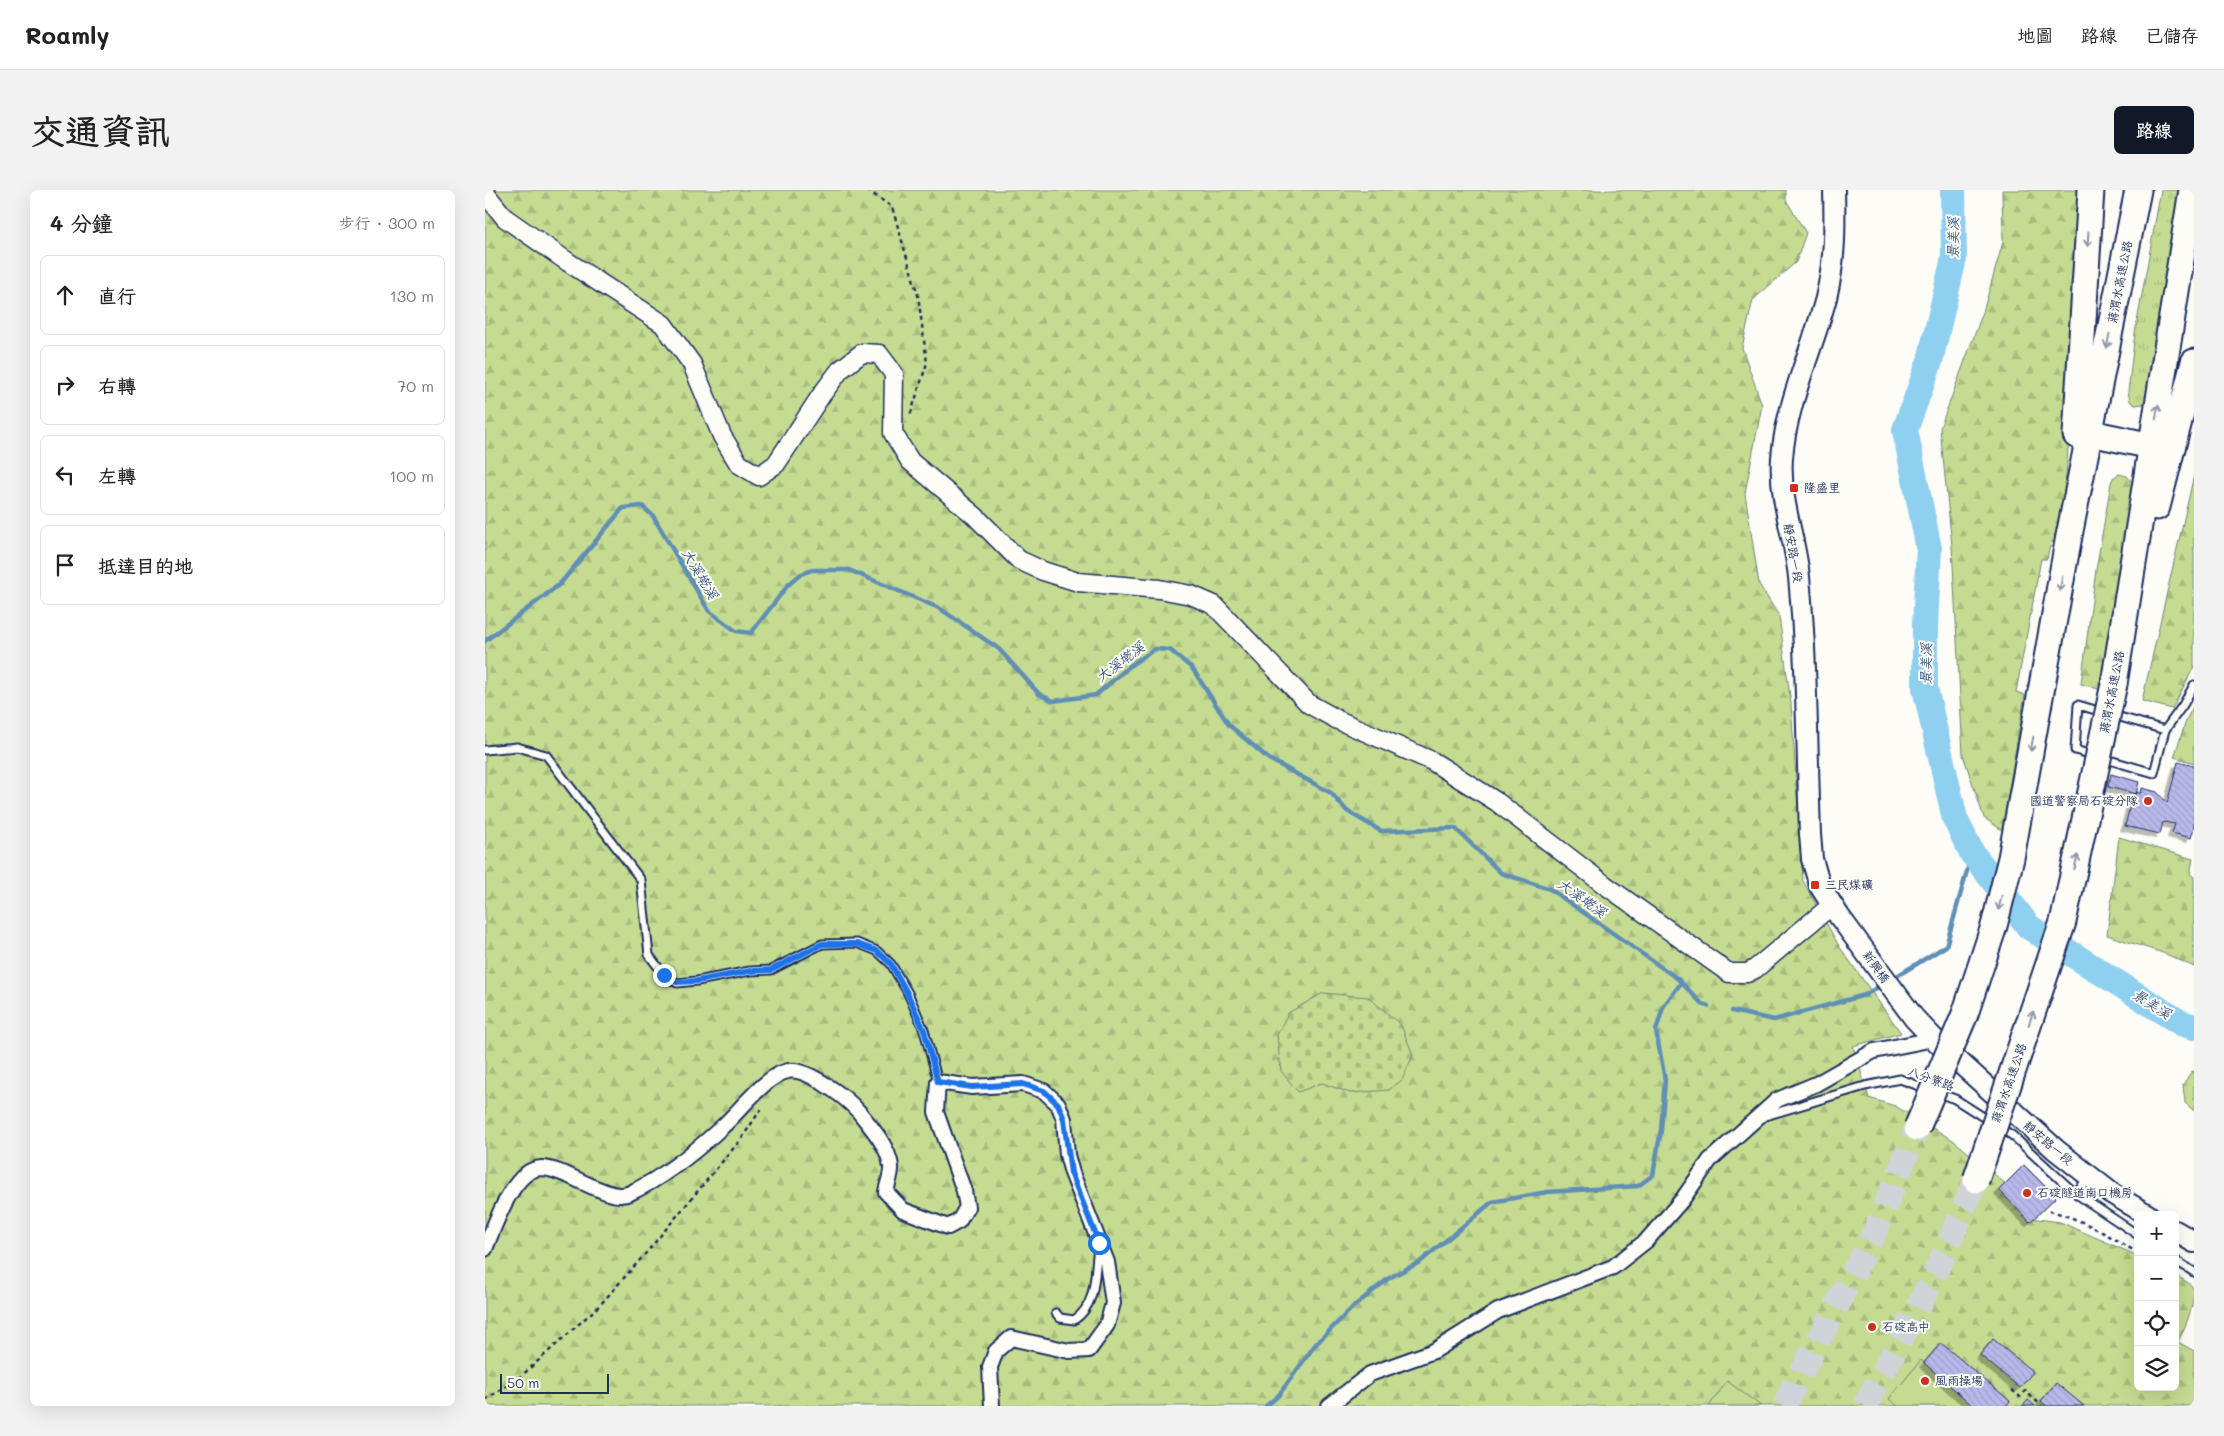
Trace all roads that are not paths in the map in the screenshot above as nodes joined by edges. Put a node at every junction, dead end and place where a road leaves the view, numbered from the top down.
1 (1834, 190) edge
2 (2091, 190) edge
3 (2138, 190) edge
4 (2192, 190) edge
5 (485, 194) edge
6 (2194, 362) edge
7 (2090, 433) junction
8 (2152, 446) junction
9 (2069, 536) junction
10 (2115, 684) junction
11 (2194, 685) edge
12 (2165, 730) junction
13 (485, 750) edge
14 (1835, 910) junction
15 (1914, 1018) joint
16 (1934, 1040) junction
17 (938, 1082) junction
18 (1752, 1120) junction
19 (1917, 1128) tunnel mouth
20 (2090, 1177) junction
21 (1976, 1180) tunnel mouth
22 (2075, 1193) junction
23 (2141, 1211) edge
24 (2134, 1232) edge
25 (2179, 1233) edge
26 (2194, 1242) edge
27 (1099, 1243) junction
28 (485, 1249) edge
29 (2179, 1263) edge
30 (2194, 1272) edge
31 (1056, 1312) dead end
32 (992, 1406) edge
33 (1329, 1406) edge

1 - 14 main road, 靜安路一段
2 -> 9 highway
3 -> 7 highway, 蔣渭水高速公路
8 -> 4 highway, 蔣渭水高速公路
5 - 14 street
6 - 10 highway
7 - 8 highway
7 - 9 highway, 蔣渭水高速公路
8 - 10 highway, 蔣渭水高速公路
9 -> 19 highway, 蔣渭水高速公路, bridge
21 -> 10 highway, 蔣渭水高速公路, bridge
11 - 12 lane
12 - 12 lane
13 - 17 lane
14 - 15 main road, 新興橋
15 - 16 main road, 靜安路一段
16 - 18 street
16 - 20 main road, 靜安路一段
17 - 27 street
17 - 28 street
18 - 22 lane, 八分寮路
18 - 33 street
20 - 22 lane
20 - 23 main road, 靜安路一段
22 - 24 lane, 八分寮路
25 - 26 main road
27 - 31 lane
27 - 32 street
29 - 30 lane

